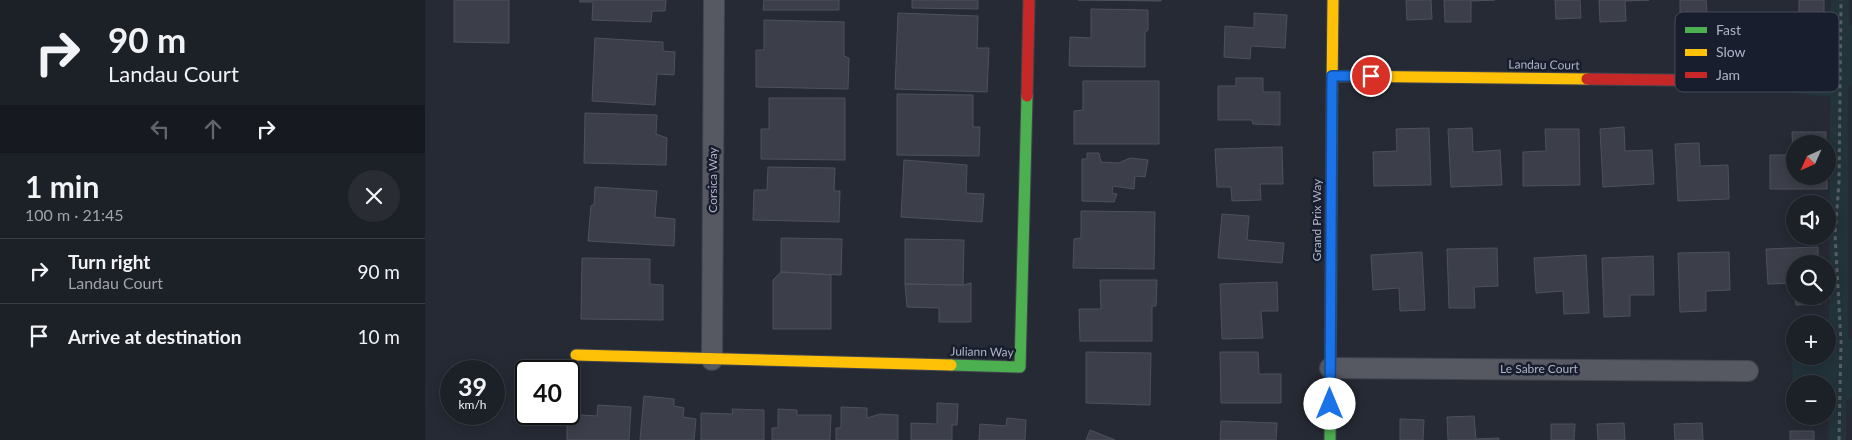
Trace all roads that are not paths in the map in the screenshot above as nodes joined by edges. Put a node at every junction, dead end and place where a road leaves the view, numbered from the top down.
1 (714, 0) edge
2 (1029, 0) edge
3 (1333, 0) edge
4 (1332, 76) junction
5 (1675, 80) edge
6 (576, 355) dead end
7 (712, 360) junction
8 (1330, 368) junction
9 (1748, 370) dead end
10 (1330, 440) edge

1 - 7 street, Corsica Way
2 - 7 street, Juliann Way
3 - 4 street, Grand Prix Way
4 - 5 street, Landau Court
4 - 8 street, Grand Prix Way
6 - 7 street, Juliann Way
8 - 9 street, Le Sabre Court
8 - 10 street, Grand Prix Way

